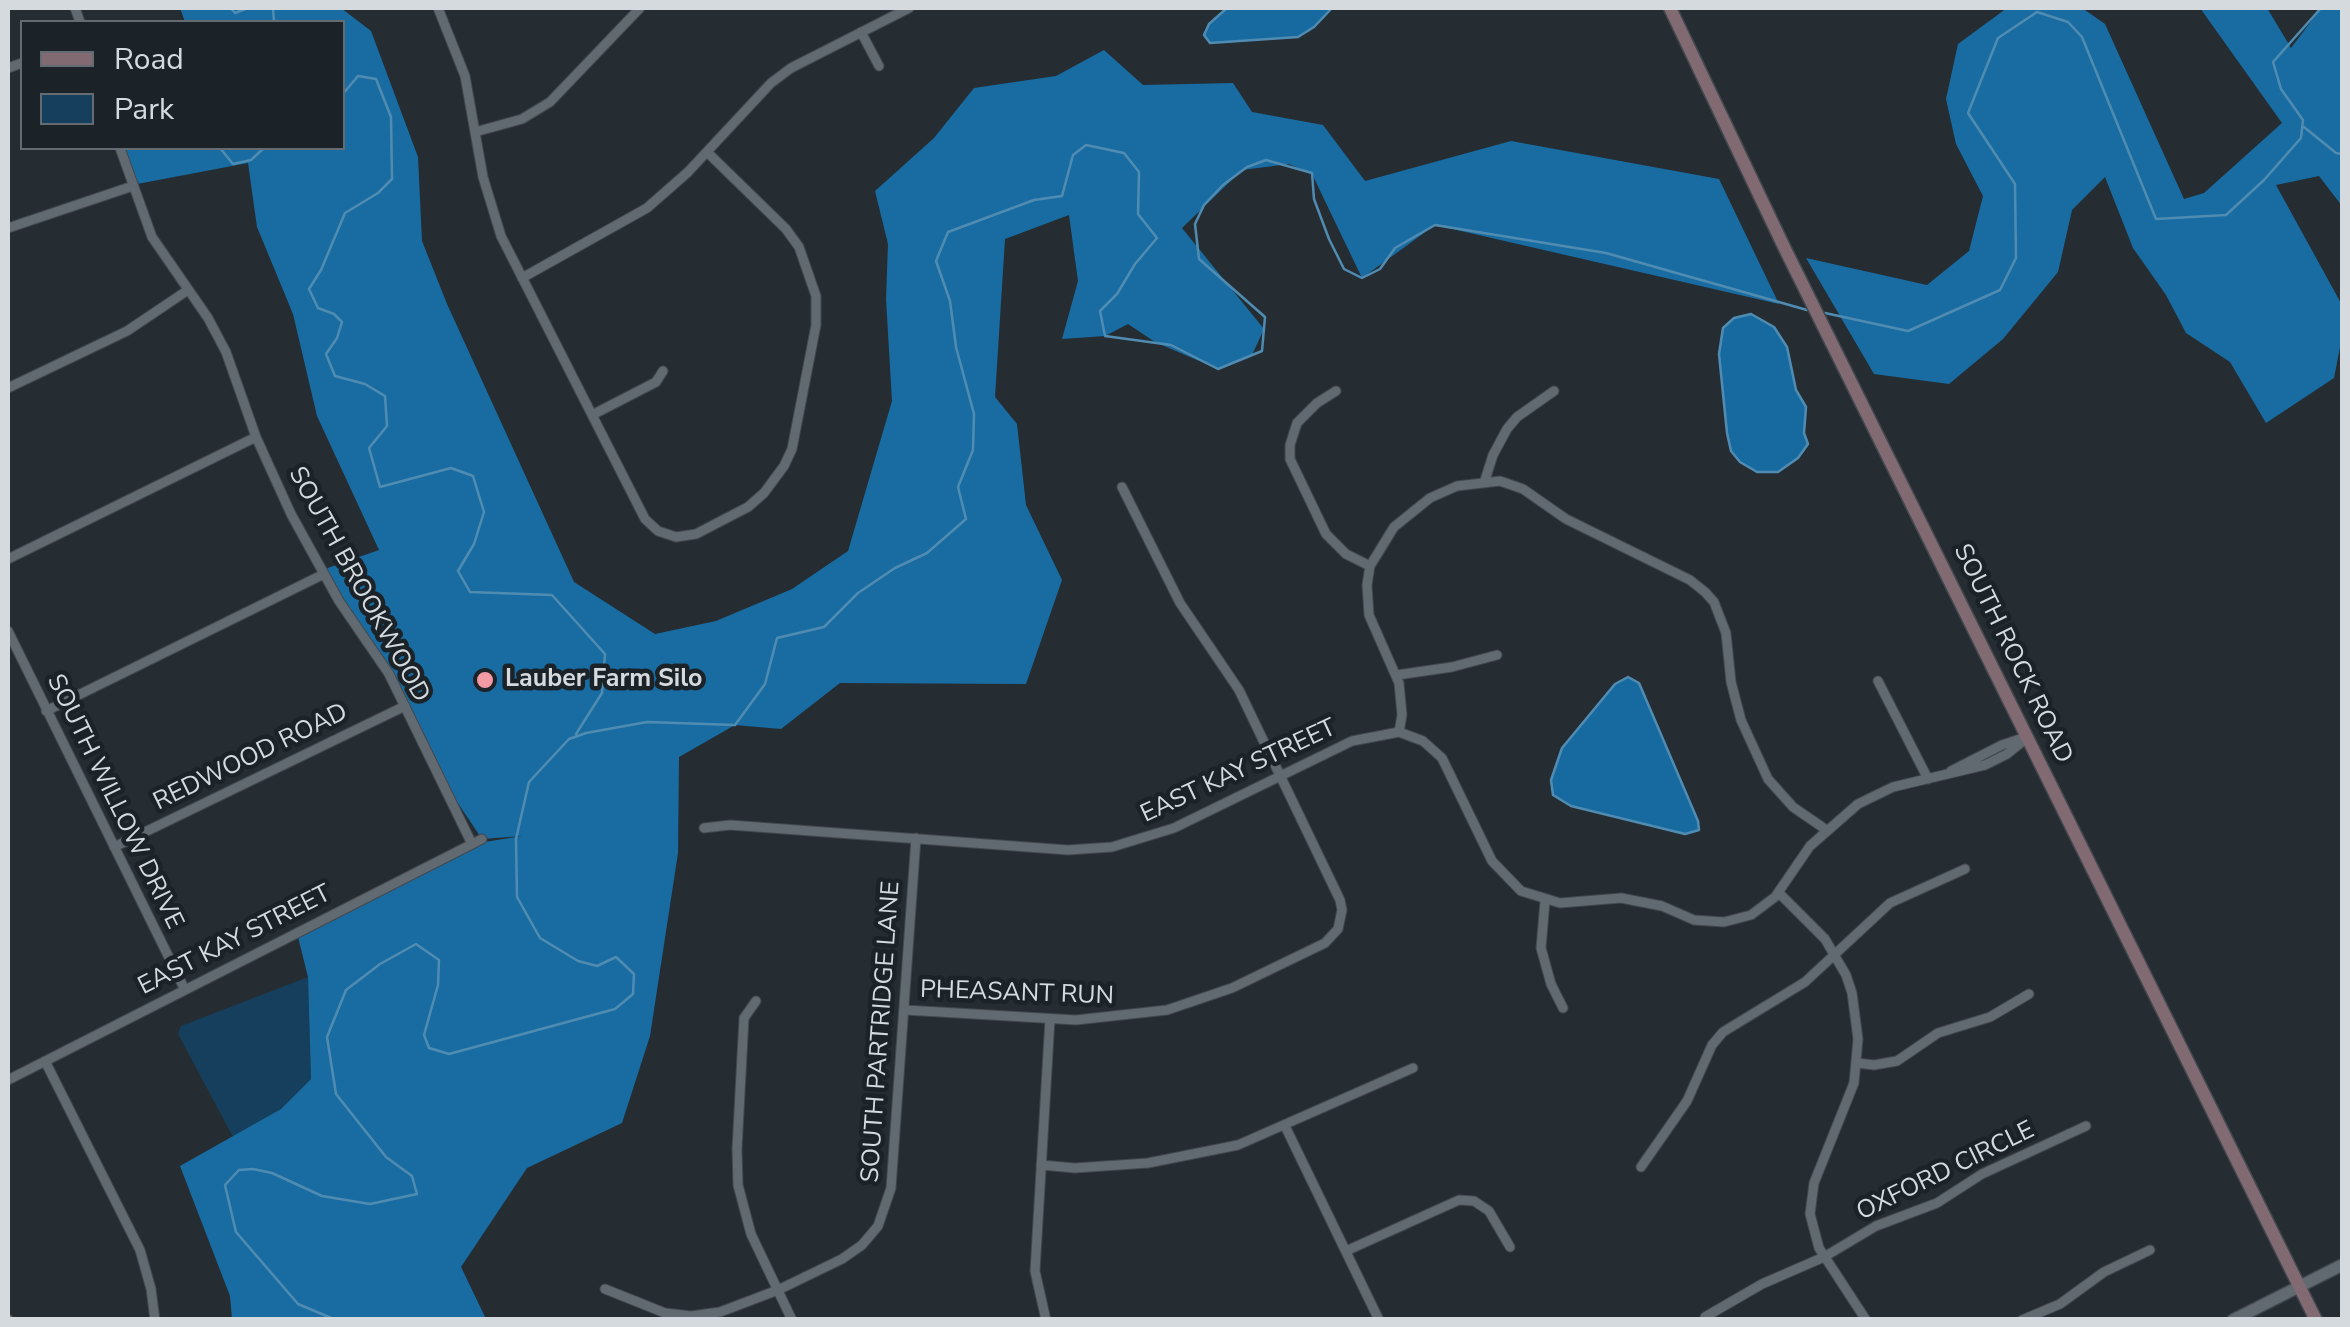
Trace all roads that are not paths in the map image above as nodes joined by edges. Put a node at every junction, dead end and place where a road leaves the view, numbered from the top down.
1 (438, 8) edge
2 (640, 8) edge
3 (1670, 8) edge
4 (902, 9) edge
5 (862, 32) junction
6 (879, 66) dead end
7 (475, 132) junction
8 (121, 150) edge
9 (707, 152) junction
10 (132, 186) junction
11 (8, 228) edge
12 (522, 278) junction
13 (188, 290) junction
14 (662, 371) dead end
15 (8, 388) edge
16 (1554, 391) dead end
17 (1336, 392) dead end
18 (592, 415) junction
19 (256, 437) junction
20 (1485, 480) junction
21 (1122, 487) dead end
22 (8, 559) edge
23 (1370, 566) junction
24 (324, 574) junction
25 (8, 631) edge
26 (1497, 655) dead end
27 (1397, 675) junction
28 (1878, 681) dead end
29 (404, 706) junction
30 (46, 711) junction
31 (1399, 732) junction
32 (2028, 737) junction
33 (1280, 776) junction
34 (1928, 779) junction
35 (704, 828) dead end
36 (1825, 829) junction
37 (916, 838) junction
38 (477, 841) joint
39 (114, 847) junction
40 (1966, 869) dead end
41 (1779, 893) junction
42 (1545, 901) junction
43 (1836, 955) junction
44 (185, 990) junction
45 (2029, 994) dead end
46 (756, 1000) dead end
47 (1563, 1008) dead end
48 (904, 1010) junction
49 (1050, 1019) junction
50 (45, 1061) junction
51 (1857, 1063) junction
52 (1412, 1068) dead end
53 (8, 1080) edge
54 (1285, 1126) junction
55 (2086, 1126) dead end
56 (1041, 1166) junction
57 (1640, 1168) dead end
58 (1510, 1247) dead end
59 (2150, 1250) dead end
60 (1346, 1251) junction
61 (1824, 1258) junction
62 (2342, 1264) edge
63 (2300, 1286) junction
64 (605, 1288) dead end
65 (778, 1290) junction
66 (1706, 1317) dead end
67 (156, 1320) edge
68 (792, 1320) edge
69 (1046, 1320) edge
70 (1379, 1320) edge
71 (1866, 1320) edge
72 (2022, 1320) edge
73 (2233, 1320) edge
74 (2316, 1320) edge

1 - 7 street
2 - 7 street
3 - 32 main road, SOUTH ROCK ROAD
4 - 5 street
5 - 6 street
5 - 9 street
7 - 12 street
8 - 10 street, SOUTH BROOKWOOD
9 - 12 street
9 - 18 street
10 - 11 street
10 - 13 street, SOUTH BROOKWOOD
12 - 18 street
13 - 15 street
13 - 19 street, SOUTH BROOKWOOD
14 - 18 street
16 - 20 street
17 - 23 street
19 - 22 street
19 - 24 street, SOUTH BROOKWOOD
20 - 23 street
20 - 36 street
21 - 33 street
23 - 27 street
24 - 29 street, SOUTH BROOKWOOD
24 - 30 street
25 - 30 street, SOUTH WILLOW DRIVE
26 - 27 street
27 - 31 street
28 - 34 street
29 - 38 street, SOUTH BROOKWOOD
29 - 39 street, REDWOOD ROAD
30 - 39 street, SOUTH WILLOW DRIVE
31 - 33 street, EAST KAY STREET
31 - 42 street
32 - 34 street
32 - 63 main road, SOUTH ROCK ROAD
33 - 37 street, EAST KAY STREET
33 - 49 street, PHEASANT RUN
34 - 36 street
35 - 37 street, EAST KAY STREET
36 - 41 street
37 - 48 street, SOUTH PARTRIDGE LANE
38 - 44 street, EAST KAY STREET
39 - 44 street, SOUTH WILLOW DRIVE
40 - 43 street
41 - 42 street
41 - 43 street
42 - 47 street
43 - 51 street
43 - 57 street
44 - 50 street, EAST KAY STREET
45 - 51 street
46 - 65 street
48 - 49 street, PHEASANT RUN
48 - 65 street, SOUTH PARTRIDGE LANE
49 - 56 street
50 - 53 street, EAST KAY STREET
50 - 67 street
51 - 61 street
52 - 54 street
54 - 56 street
54 - 60 street
55 - 61 street, OXFORD CIRCLE
56 - 69 street
58 - 60 street
59 - 72 street
60 - 70 street
61 - 66 street, OXFORD CIRCLE
61 - 71 street
62 - 63 street
63 - 73 street
63 - 74 main road, SOUTH ROCK ROAD
64 - 65 street, SOUTH PARTRIDGE LANE
65 - 68 street

